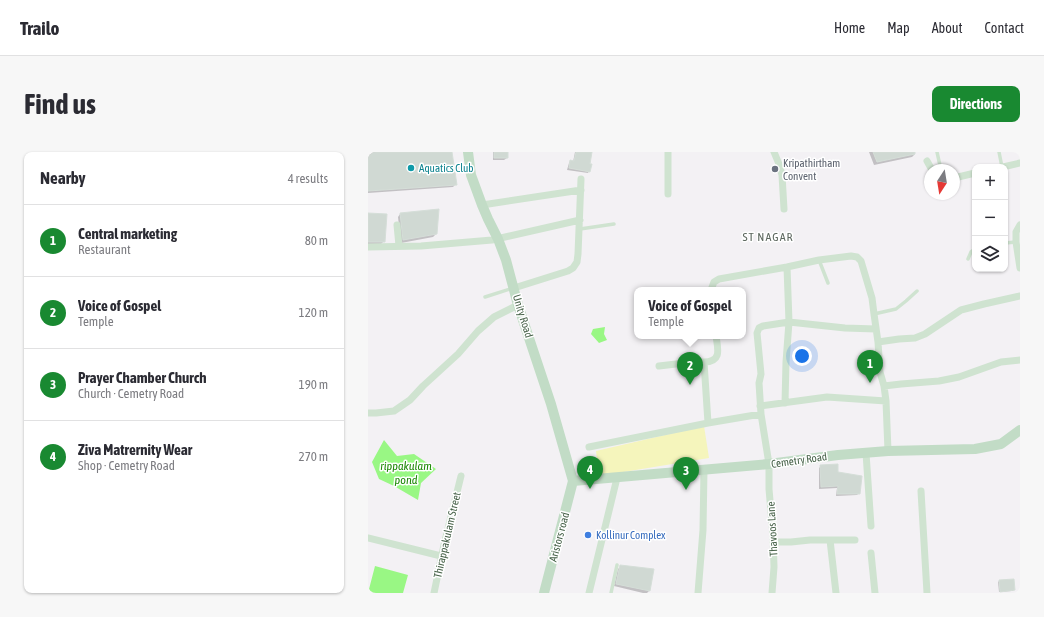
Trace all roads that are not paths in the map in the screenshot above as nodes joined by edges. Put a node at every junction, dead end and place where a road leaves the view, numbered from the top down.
1 (468, 152) edge
2 (668, 152) edge
3 (774, 152) edge
4 (937, 152) edge
5 (999, 152) edge
6 (1020, 163) edge
7 (940, 164) edge
8 (1001, 164) edge
9 (1008, 166) edge
10 (972, 174) edge
11 (960, 177) edge
12 (581, 179) dead end
13 (580, 190) junction
14 (668, 194) dead end
15 (482, 205) junction
16 (784, 209) dead end
17 (580, 220) junction
18 (614, 224) dead end
19 (398, 225) dead end
20 (1020, 226) edge
21 (580, 229) junction
22 (498, 239) junction
23 (1016, 242) junction
24 (1008, 243) edge
25 (399, 246) junction
26 (368, 247) edge
27 (972, 251) edge
28 (968, 259) dead end
29 (819, 260) junction
30 (786, 267) junction
31 (1020, 268) edge
32 (828, 283) dead end
33 (712, 287) edge
34 (514, 288) junction
35 (917, 291) dead end
36 (1020, 296) edge
37 (486, 297) dead end
38 (518, 305) junction
39 (874, 314) junction
40 (789, 322) junction
41 (876, 329) junction
42 (716, 339) edge
43 (878, 342) junction
44 (1020, 360) edge
45 (704, 362) junction
46 (659, 366) dead end
47 (884, 386) junction
48 (886, 401) junction
49 (785, 403) junction
50 (760, 406) junction
51 (368, 413) edge
52 (761, 414) junction
53 (708, 423) junction
54 (1020, 430) edge
55 (589, 447) dead end
56 (888, 452) junction
57 (866, 453) junction
58 (769, 464) junction
59 (704, 470) junction
60 (461, 476) dead end
61 (617, 478) junction
62 (573, 481) junction
63 (921, 491) dead end
64 (870, 526) dead end
65 (368, 538) edge
66 (830, 540) junction
67 (855, 540) dead end
68 (774, 542) junction
69 (871, 552) dead end
70 (441, 556) junction
71 (617, 566) dead end
72 (434, 593) edge
73 (544, 593) edge
74 (589, 593) edge
75 (612, 593) edge
76 (698, 593) edge
77 (772, 593) edge
78 (836, 593) edge
79 (875, 593) edge
80 (927, 593) edge

1 - 15 street, Unity Road
2 - 14 street
3 - 16 street
4 - 7 lane
5 - 8 lane
6 - 9 street
10 - 11 street
12 - 13 street
13 - 15 street
13 - 17 street
15 - 22 street, Unity Road
17 - 21 street
17 - 22 street
18 - 21 lane
19 - 25 street
20 - 23 street
21 - 34 street
22 - 25 street
22 - 34 street, Unity Road
23 - 24 lane
23 - 31 street
25 - 26 street
27 - 28 lane
29 - 30 street
29 - 32 lane
29 - 39 street
30 - 33 street
30 - 40 street
34 - 37 lane
34 - 38 street, Unity Road
35 - 39 lane
36 - 43 street
38 - 51 street
38 - 62 street, Unity Road
39 - 41 street
40 - 41 street, Thavoos Lane
40 - 49 street
40 - 50 street, Thavoos Lane
41 - 43 street
42 - 45 street
43 - 47 street
44 - 47 street
45 - 46 street
45 - 53 street
47 - 48 street
48 - 49 street
48 - 56 street
49 - 50 street
50 - 52 street, Thavoos Lane
52 - 53 street
52 - 58 street, Thavoos Lane
53 - 55 street
54 - 56 street, Cemetry Road
56 - 57 street, Cemetry Road
57 - 58 street, Cemetry Road
57 - 64 street
58 - 59 street, Cemetry Road
58 - 68 street, Thavoos Lane
59 - 61 street, Cemetry Road
59 - 76 street
60 - 70 street, Thirappakulam Street
61 - 62 street, Cemetry Road
61 - 74 street
62 - 73 street, Aristors road
63 - 80 street
65 - 70 street
66 - 67 street
66 - 68 street
66 - 78 street
68 - 77 street, Thavoos Lane
69 - 79 street
70 - 72 street, Thirappakulam Street
71 - 75 lane

